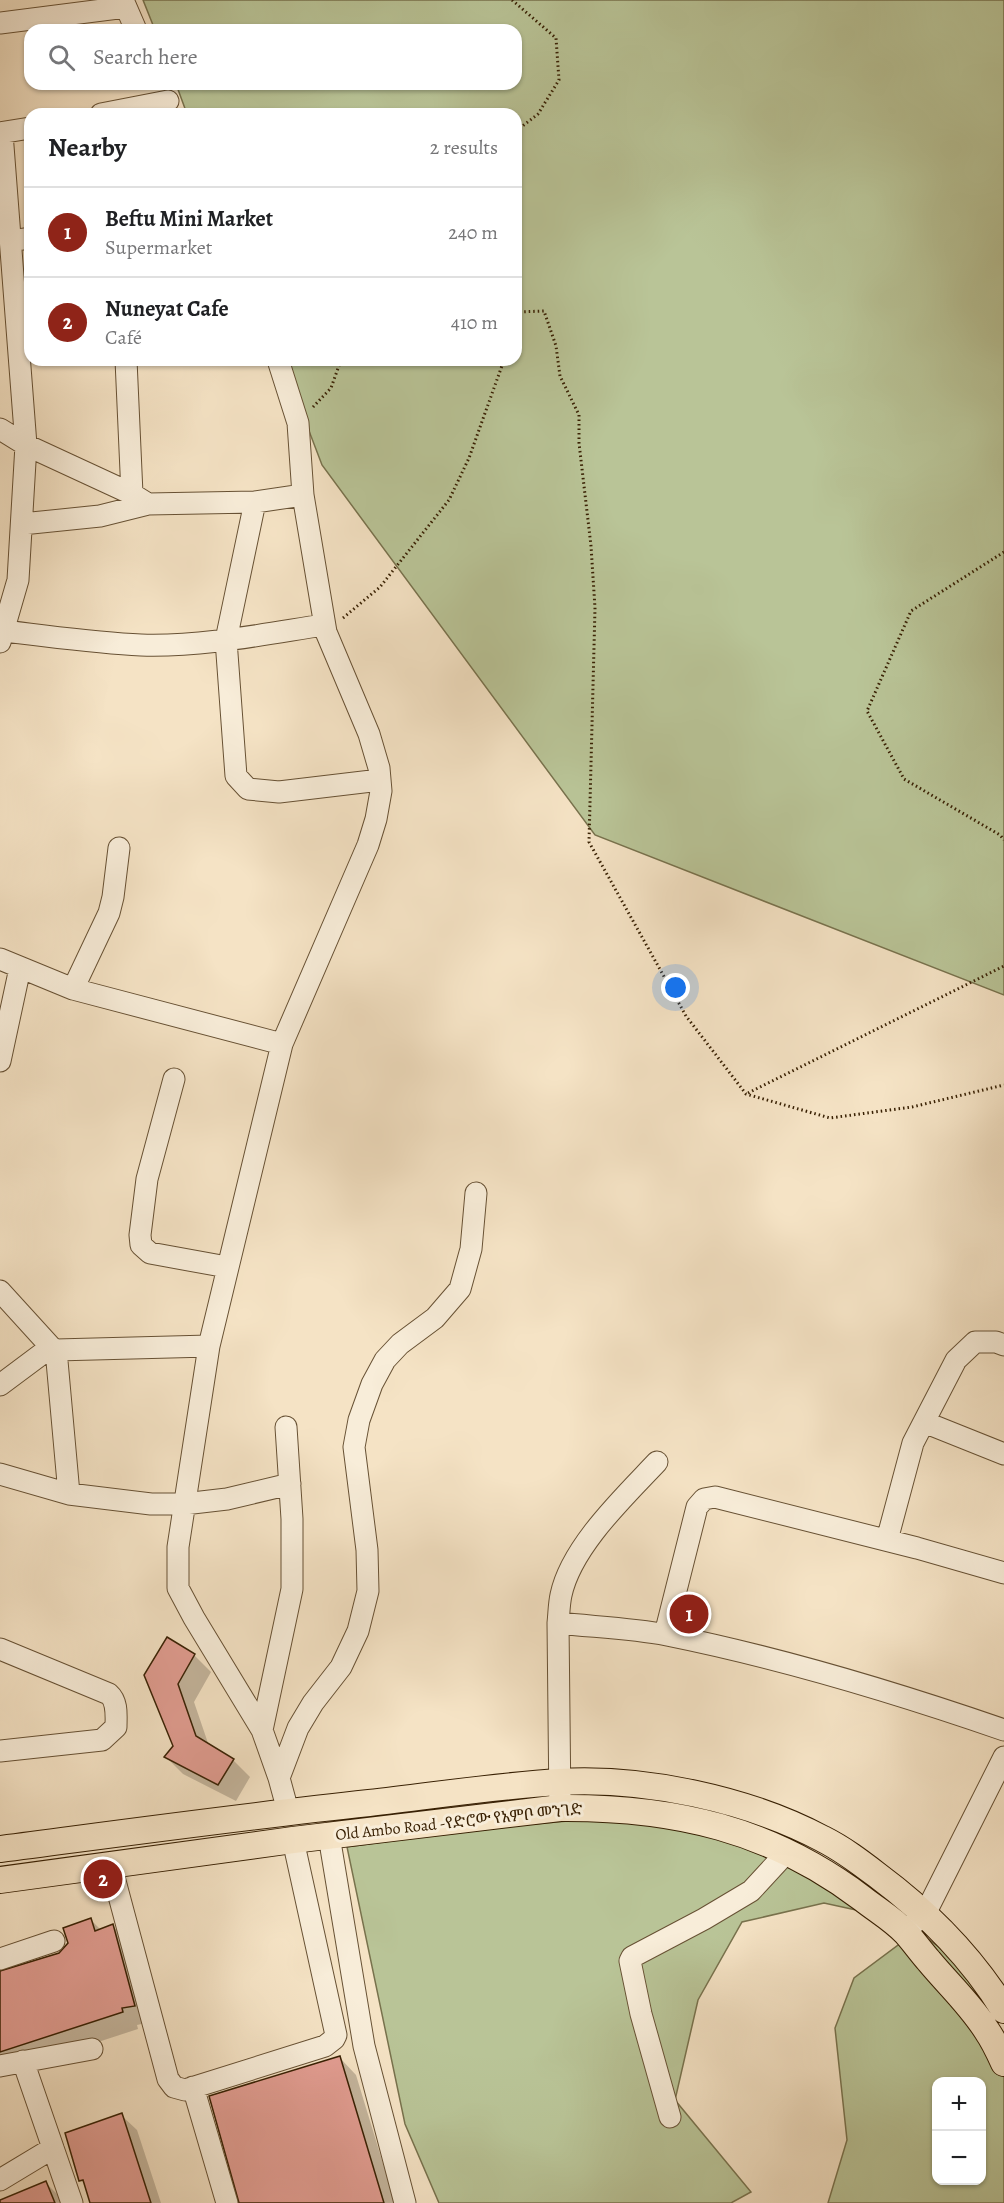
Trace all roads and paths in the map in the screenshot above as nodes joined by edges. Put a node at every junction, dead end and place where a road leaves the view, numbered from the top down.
1 (512, 0) edge
2 (124, 3) edge
3 (0, 23) edge
4 (133, 24) edge
5 (167, 100) edge
6 (129, 108) edge
7 (522, 126) edge
8 (24, 129) edge
9 (1, 133) edge
10 (20, 239) edge
11 (522, 312) edge
12 (127, 366) edge
13 (280, 366) edge
14 (338, 366) edge
15 (502, 366) edge
16 (298, 423) junction
17 (0, 429) edge
18 (26, 445) junction
19 (303, 495) junction
20 (140, 499) junction
21 (255, 502) junction
22 (22, 524) junction
23 (1004, 552) edge
24 (7, 596) edge
25 (325, 628) junction
26 (2, 636) edge
27 (226, 640) junction
28 (380, 780) junction
29 (1004, 840) edge
30 (119, 848) dead end
31 (0, 959) edge
32 (1004, 966) edge
33 (20, 968) junction
34 (73, 989) junction
35 (282, 1044) junction
36 (0, 1061) edge
37 (174, 1079) dead end
38 (1004, 1085) edge
39 (746, 1094) junction
40 (476, 1193) dead end
41 (227, 1267) junction
42 (0, 1291) edge
43 (1004, 1345) edge
44 (209, 1346) junction
45 (54, 1349) junction
46 (0, 1385) edge
47 (924, 1422) junction
48 (286, 1427) dead end
49 (1004, 1454) edge
50 (657, 1462) dead end
51 (0, 1474) edge
52 (290, 1484) junction
53 (69, 1494) junction
54 (184, 1504) junction
55 (887, 1540) junction
56 (1004, 1573) edge
57 (558, 1623) junction
58 (664, 1634) junction
59 (0, 1649) edge
60 (262, 1730) junction
61 (1004, 1730) edge
62 (0, 1751) edge
63 (1004, 1757) edge
64 (279, 1778) junction
65 (559, 1782) junction
66 (560, 1808) junction
67 (288, 1812) junction
68 (329, 1836) junction
69 (293, 1840) junction
70 (0, 1849) edge
71 (787, 1852) junction
72 (111, 1866) junction
73 (0, 1880) edge
74 (925, 1914) junction
75 (905, 1931) junction
76 (54, 1941) dead end
77 (0, 1959) edge
78 (1004, 2010) edge
79 (92, 2049) dead end
80 (23, 2061) junction
81 (1004, 2063) edge
82 (0, 2066) edge
83 (193, 2087) junction
84 (670, 2116) dead end
85 (53, 2148) junction
86 (0, 2180) edge
87 (72, 2203) edge
88 (227, 2203) edge
89 (405, 2203) edge

1 - 7 path
2 - 3 street
2 - 4 street
5 - 6 street
8 - 9 street
9 - 10 street
10 - 18 street
11 - 39 path
12 - 20 street
13 - 16 street
14 - 16 path
15 - 25 path
16 - 19 street
17 - 18 street
18 - 20 street
18 - 22 street
19 - 21 street
19 - 25 street
20 - 21 street
20 - 22 street
21 - 27 street
22 - 24 street
23 - 29 path
24 - 26 street
25 - 27 street
25 - 28 street
26 - 27 street
27 - 28 street
28 - 35 street
30 - 34 street
31 - 33 street
32 - 39 path
33 - 34 street
33 - 36 street
34 - 35 street
35 - 41 street
37 - 41 street
38 - 39 path
40 - 64 street
41 - 44 street
42 - 45 street
43 - 47 street
44 - 45 street
44 - 54 street
45 - 46 street
45 - 53 street
47 - 49 street
47 - 55 street
48 - 52 street
50 - 57 street
51 - 53 street
52 - 54 street
52 - 60 street
53 - 54 street
54 - 60 street
55 - 56 street
55 - 58 street
57 - 58 street
57 - 65 street
58 - 61 street
59 - 62 street
60 - 64 street
63 - 74 street
64 - 67 street
65 - 66 street
65 - 67 main road, Old Ambo Road -የድሮው የአምቦ መንገድ
65 - 74 main road, Old Ambo Road -የድሮው የአምቦ መንገድ
66 - 68 main road, Old Ambo Road -የድሮው የአምቦ መንገድ
66 - 71 main road, Old Ambo Road -የድሮው የአምቦ መንገድ
67 - 70 main road, Old Ambo Road -የድሮው የአምቦ መንገድ
68 - 69 main road, Old Ambo Road -የድሮው የአምቦ መንገድ
68 - 89 street
69 - 72 main road, Old Ambo Road -የድሮው የአምቦ መንገድ
69 - 83 street
71 - 75 main road, Old Ambo Road -የድሮው የአምቦ መንገድ
71 - 84 street
72 - 73 main road, Old Ambo Road -የድሮው የአምቦ መንገድ
72 - 83 street
74 - 75 street
74 - 78 main road, Old Ambo Road -የድሮው የአምቦ መንገድ
75 - 81 main road, Old Ambo Road -የድሮው የአምቦ መንገድ
76 - 77 street
79 - 80 street
80 - 82 street
80 - 85 street
83 - 88 street
85 - 86 street
85 - 87 street

